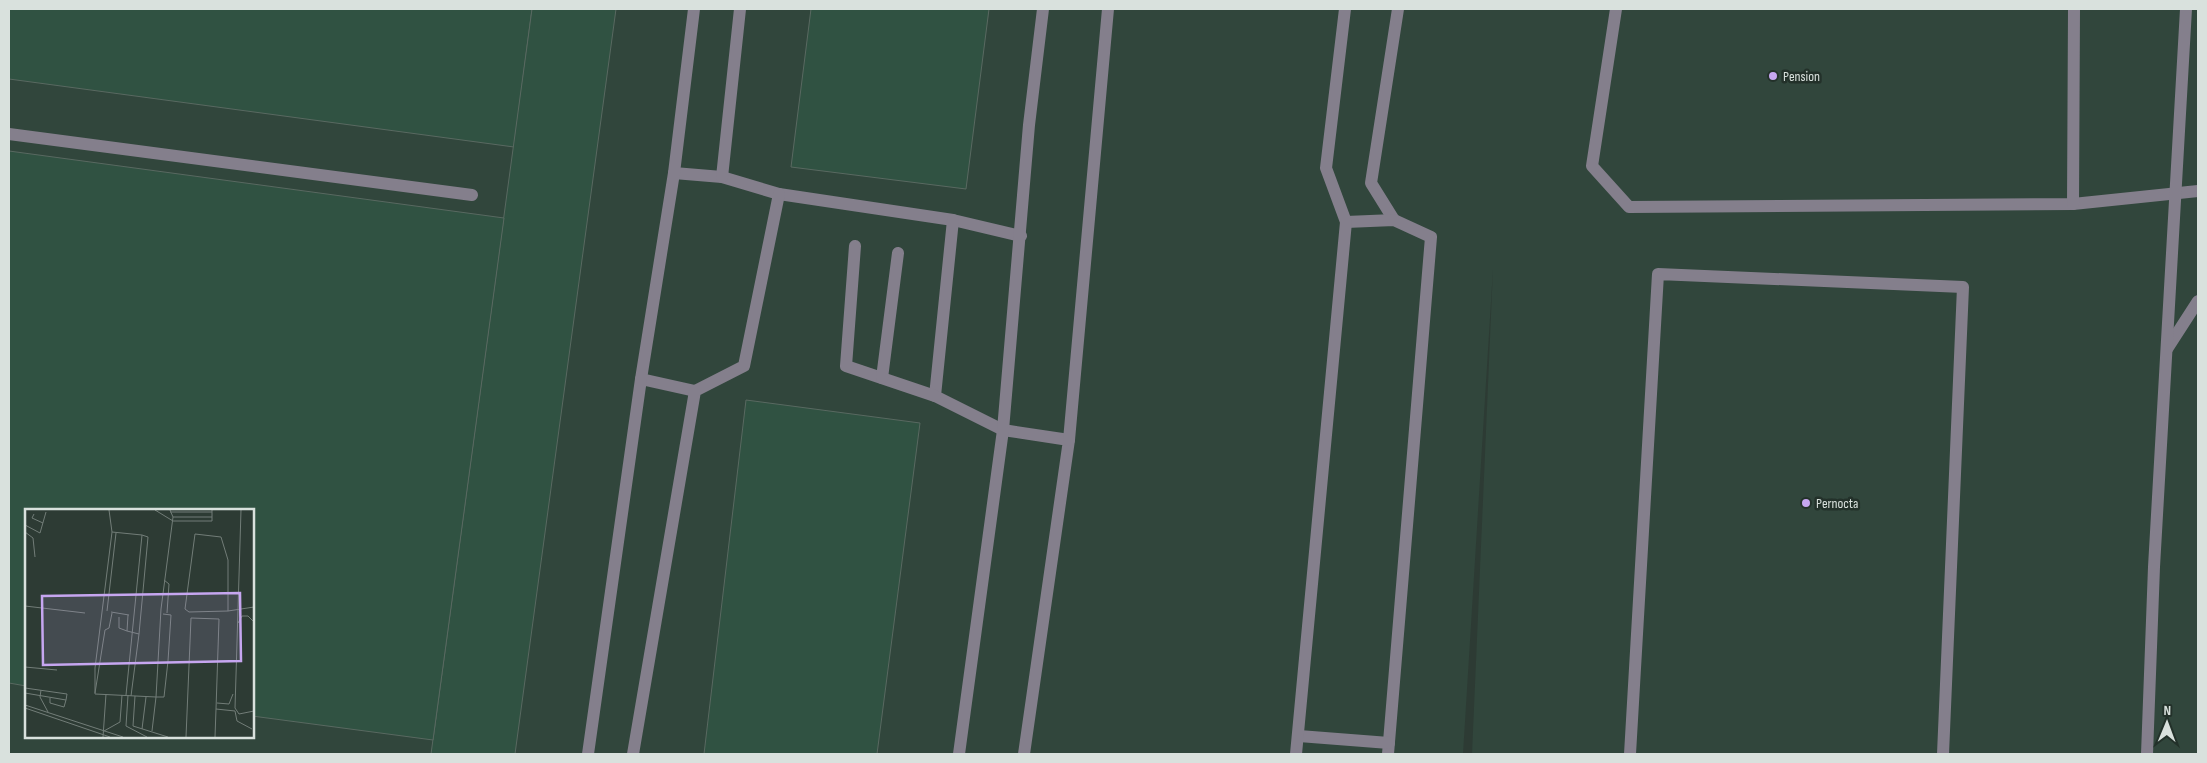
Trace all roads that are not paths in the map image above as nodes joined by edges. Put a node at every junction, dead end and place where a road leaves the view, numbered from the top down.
1 (694, 9) edge
2 (740, 9) edge
3 (1043, 9) edge
4 (1108, 9) edge
5 (1345, 9) edge
6 (1398, 9) edge
7 (1616, 9) edge
8 (2074, 9) edge
9 (2186, 9) edge
10 (9, 134) edge
11 (674, 173) junction
12 (722, 177) junction
13 (2198, 191) edge
14 (2176, 193) junction
15 (779, 194) junction
16 (472, 195) dead end
17 (2074, 204) junction
18 (953, 220) junction
19 (1394, 220) junction
20 (1346, 222) junction
21 (1021, 236) junction
22 (855, 246) dead end
23 (898, 253) dead end
24 (2198, 301) edge
25 (2166, 351) junction
26 (882, 378) junction
27 (641, 379) junction
28 (695, 392) junction
29 (935, 396) junction
30 (1003, 430) junction
31 (1069, 440) junction
32 (1298, 736) junction
33 (1389, 749) edge
34 (588, 754) edge
35 (633, 754) edge
36 (959, 754) edge
37 (1024, 754) edge
38 (1296, 754) edge
39 (1630, 754) edge
40 (1943, 754) edge
41 (2146, 754) edge

1 - 11 street
2 - 12 street
3 - 21 street
4 - 31 street
5 - 20 street
6 - 19 street
7 - 17 street
8 - 17 street
9 - 14 street
10 - 16 street
11 - 12 street
11 - 27 street
12 - 15 street
13 - 14 street
14 - 17 street
14 - 25 street
15 - 18 street
15 - 28 street
18 - 21 street
18 - 29 street
19 - 20 street
19 - 33 street
20 - 32 street
21 - 30 street
22 - 26 street
23 - 26 street
24 - 25 street
25 - 41 street
26 - 29 street
27 - 28 street
27 - 34 street
28 - 35 street
29 - 30 street
30 - 31 street
30 - 36 street
31 - 37 street
32 - 33 street
32 - 38 street
39 - 40 street

